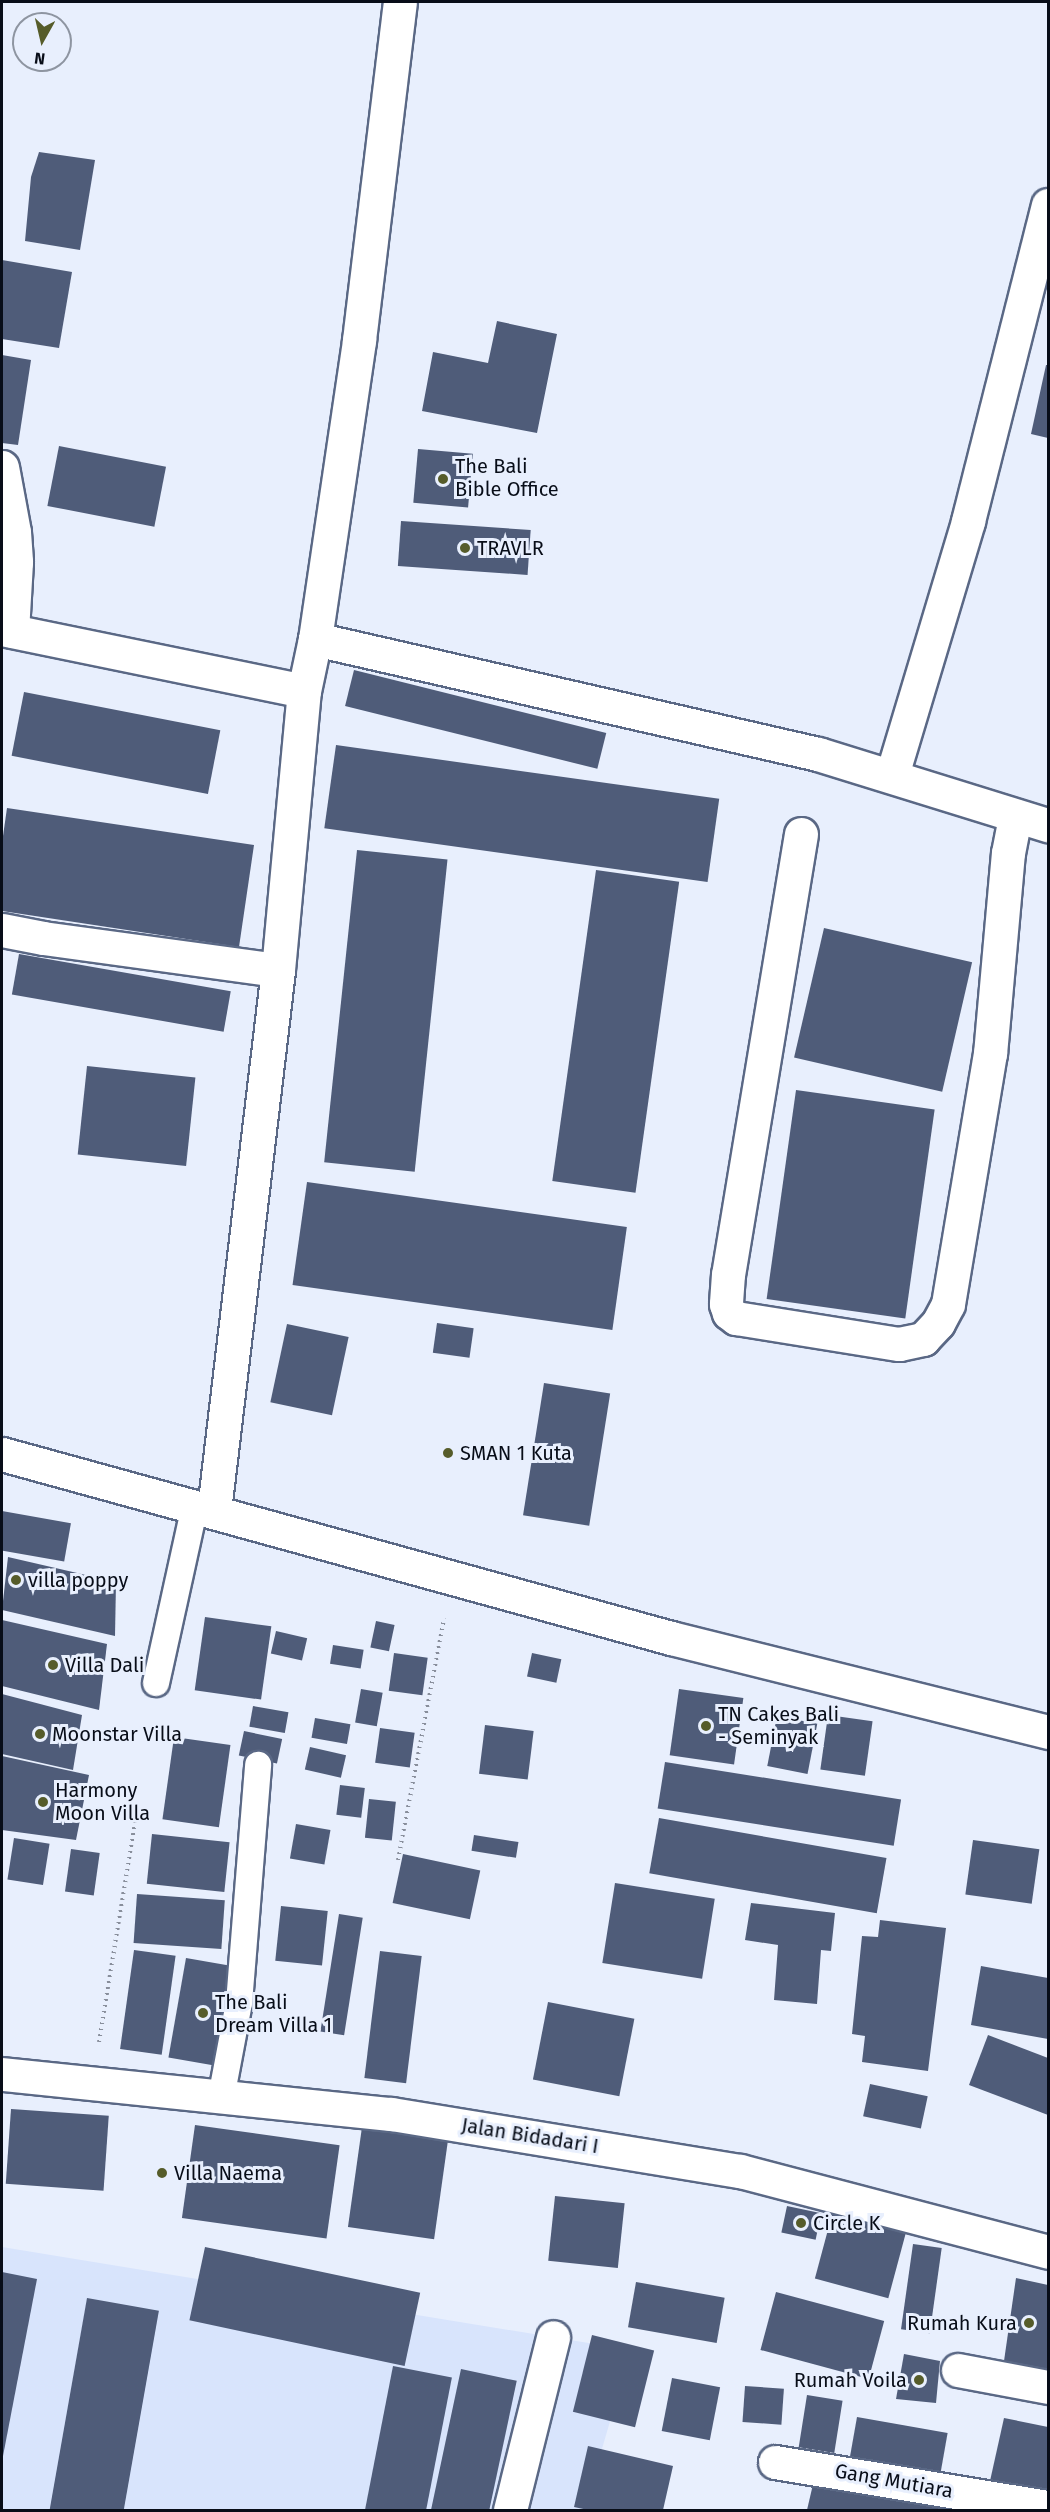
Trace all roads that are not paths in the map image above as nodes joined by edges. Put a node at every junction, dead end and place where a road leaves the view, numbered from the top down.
1 (400, 2) edge
2 (1048, 206) edge
3 (1044, 244) edge
4 (2, 467) edge
5 (7, 630) edge
6 (315, 639) junction
7 (304, 691) junction
8 (892, 775) junction
9 (1015, 816) junction
10 (1048, 825) edge
11 (801, 834) dead end
12 (2, 930) edge
13 (278, 970) junction
14 (2, 1454) edge
15 (205, 1508) junction
16 (156, 1683) dead end
17 (1048, 1732) edge
18 (258, 1765) dead end
19 (2, 2074) edge
20 (221, 2098) junction
21 (1048, 2252) edge
22 (553, 2337) dead end
23 (958, 2370) dead end
24 (1048, 2387) edge
25 (775, 2462) dead end
26 (1048, 2507) edge
27 (510, 2511) edge

1 - 6 street
2 - 3 street
3 - 8 street
4 - 5 street
5 - 7 street
6 - 7 street
6 - 8 street
7 - 13 street
8 - 9 street
9 - 10 street
9 - 11 street
12 - 13 street
13 - 15 street
14 - 15 street
15 - 16 lane
15 - 17 street
18 - 20 lane
19 - 20 street, Jalan Bidadari I
20 - 21 street, Jalan Bidadari I
22 - 27 street
23 - 24 street
25 - 26 street, Gang Mutiara

